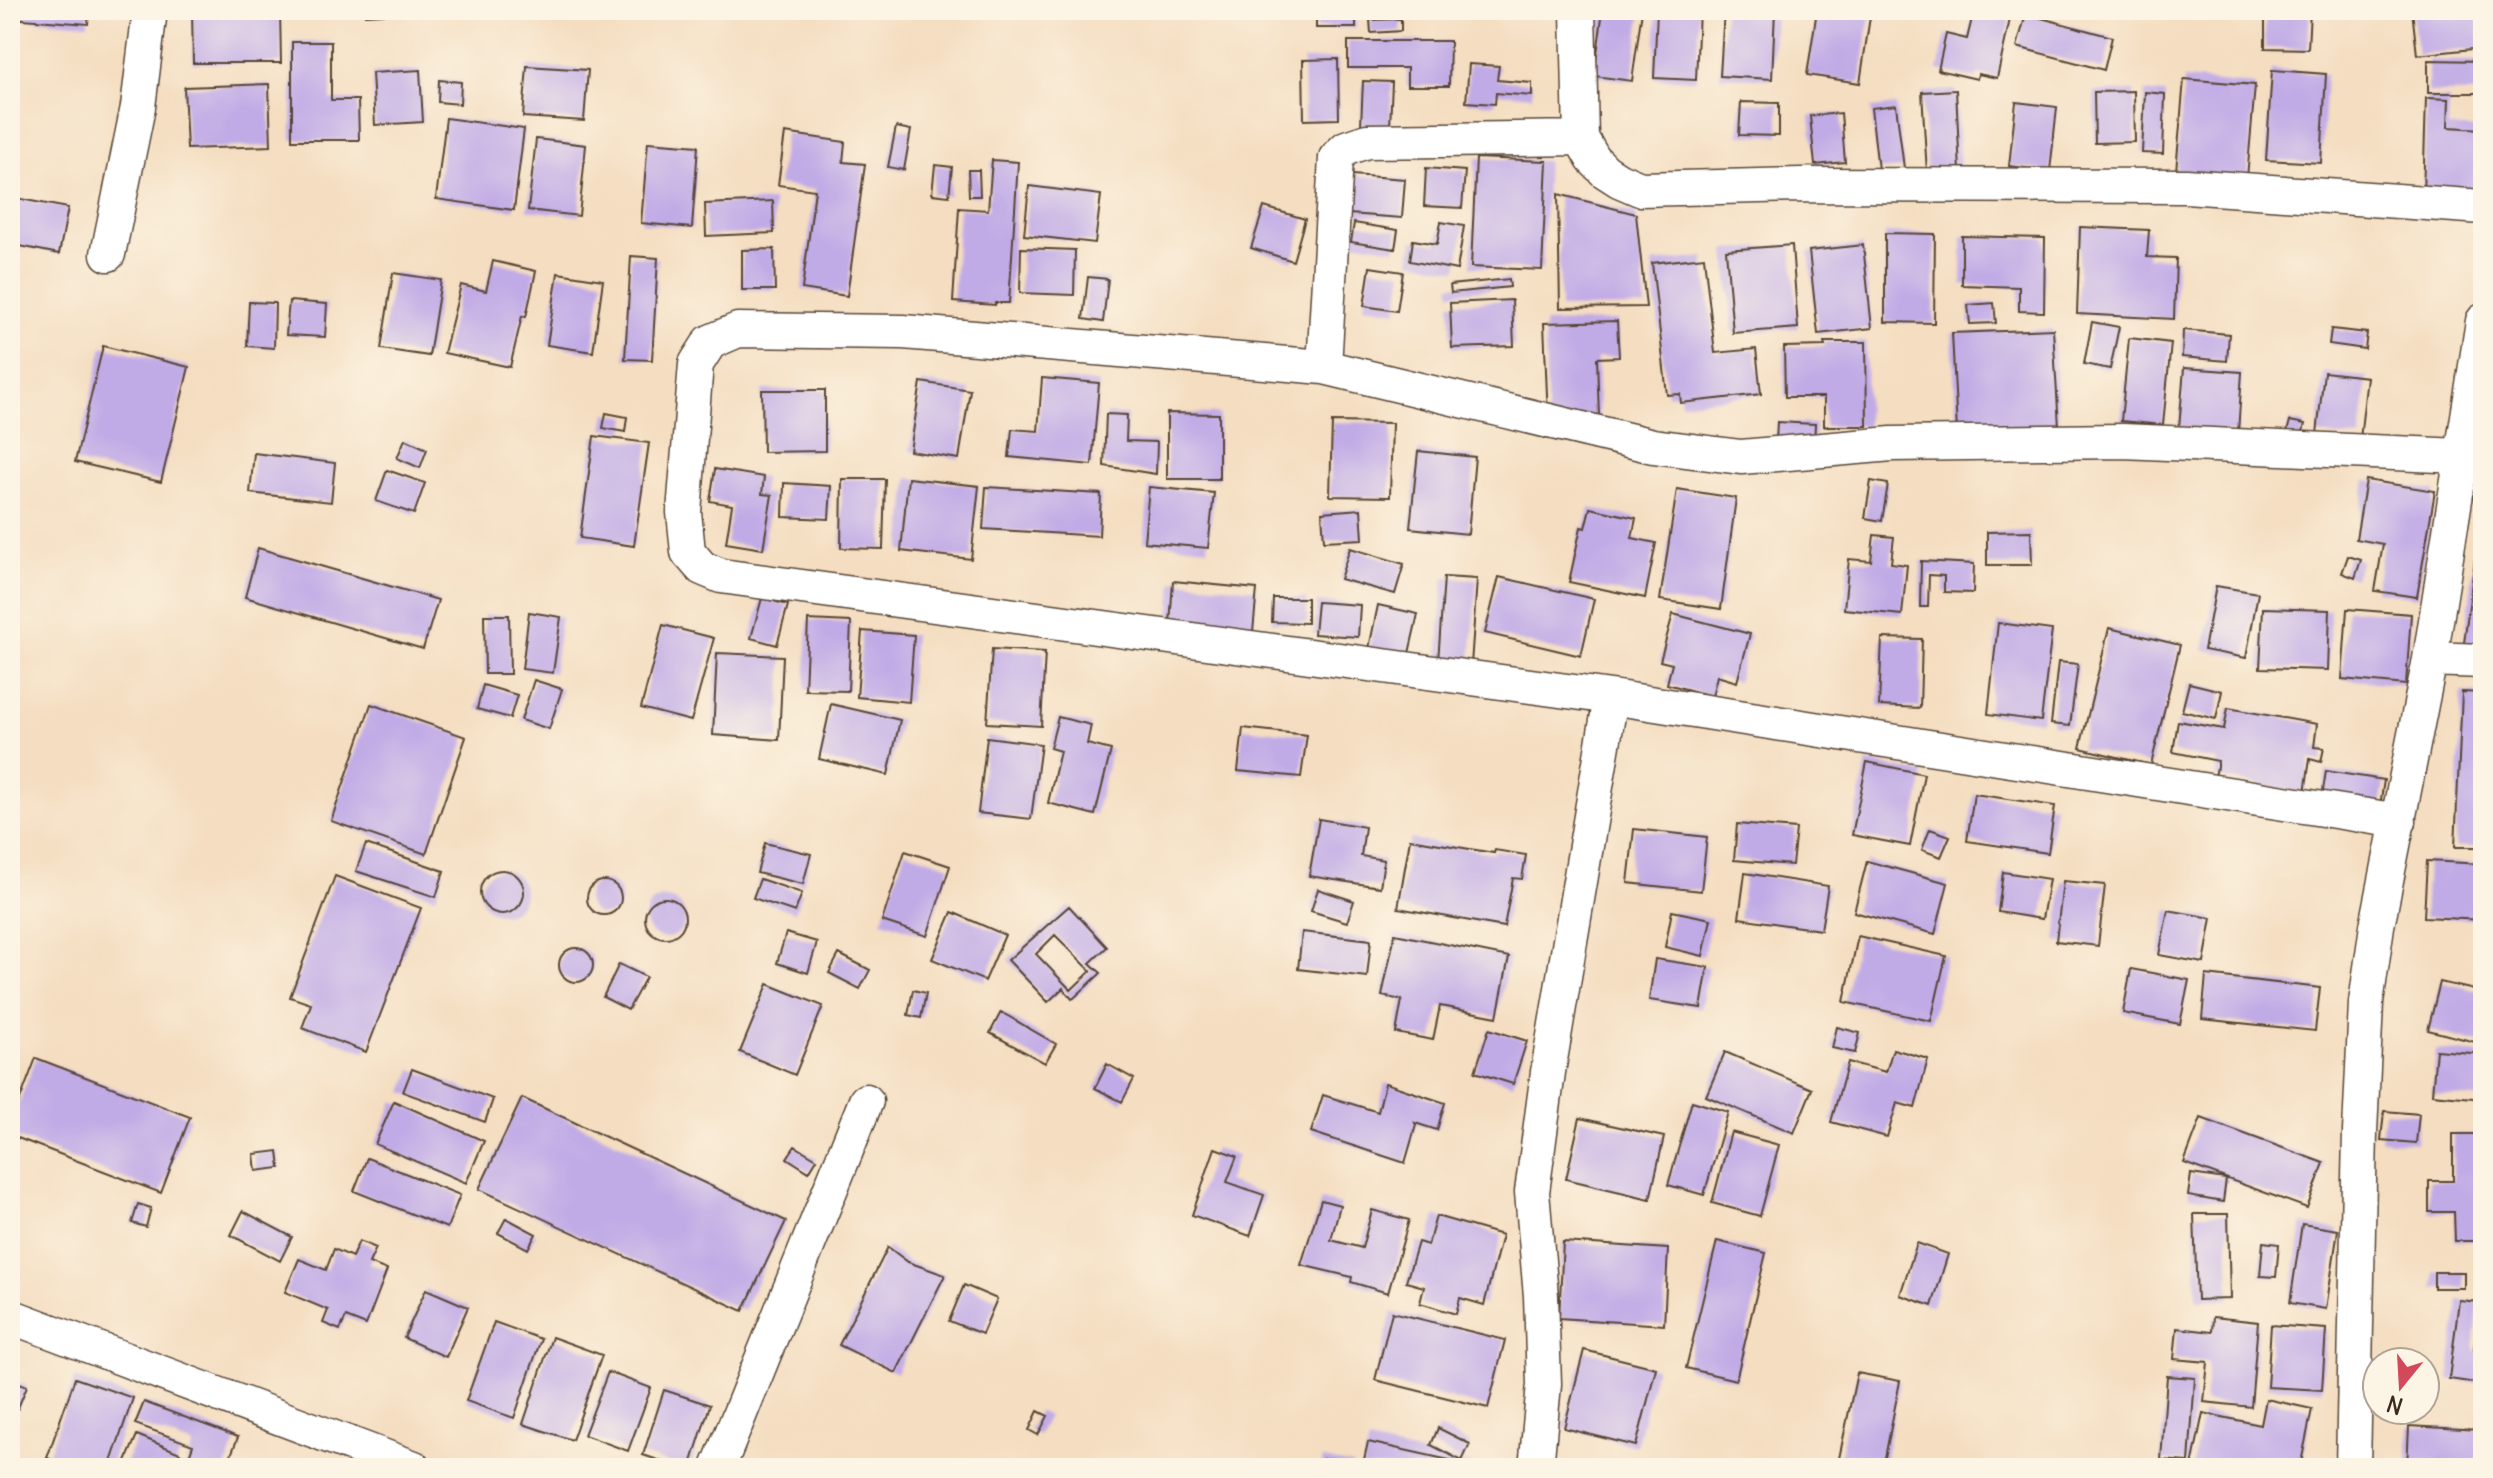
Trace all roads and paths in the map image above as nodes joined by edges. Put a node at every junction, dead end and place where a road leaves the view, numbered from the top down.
1 (150, 10) edge
2 (1578, 10) edge
3 (1581, 138) junction
4 (2483, 207) edge
5 (108, 254) dead end
6 (2483, 321) edge
7 (1324, 367) junction
8 (2461, 456) junction
9 (2430, 659) junction
10 (2483, 661) edge
11 (1611, 697) junction
12 (2399, 821) junction
13 (866, 1101) dead end
14 (10, 1316) edge
15 (414, 1468) edge
16 (718, 1468) edge
17 (1536, 1468) edge
18 (2353, 1468) edge

1 - 5 street
2 - 3 street
3 - 4 street
3 - 7 street
6 - 8 street
7 - 8 street
7 - 11 street
8 - 9 street
9 - 10 street
9 - 12 street
11 - 12 street
11 - 17 street
12 - 18 street
13 - 16 street
14 - 15 street

